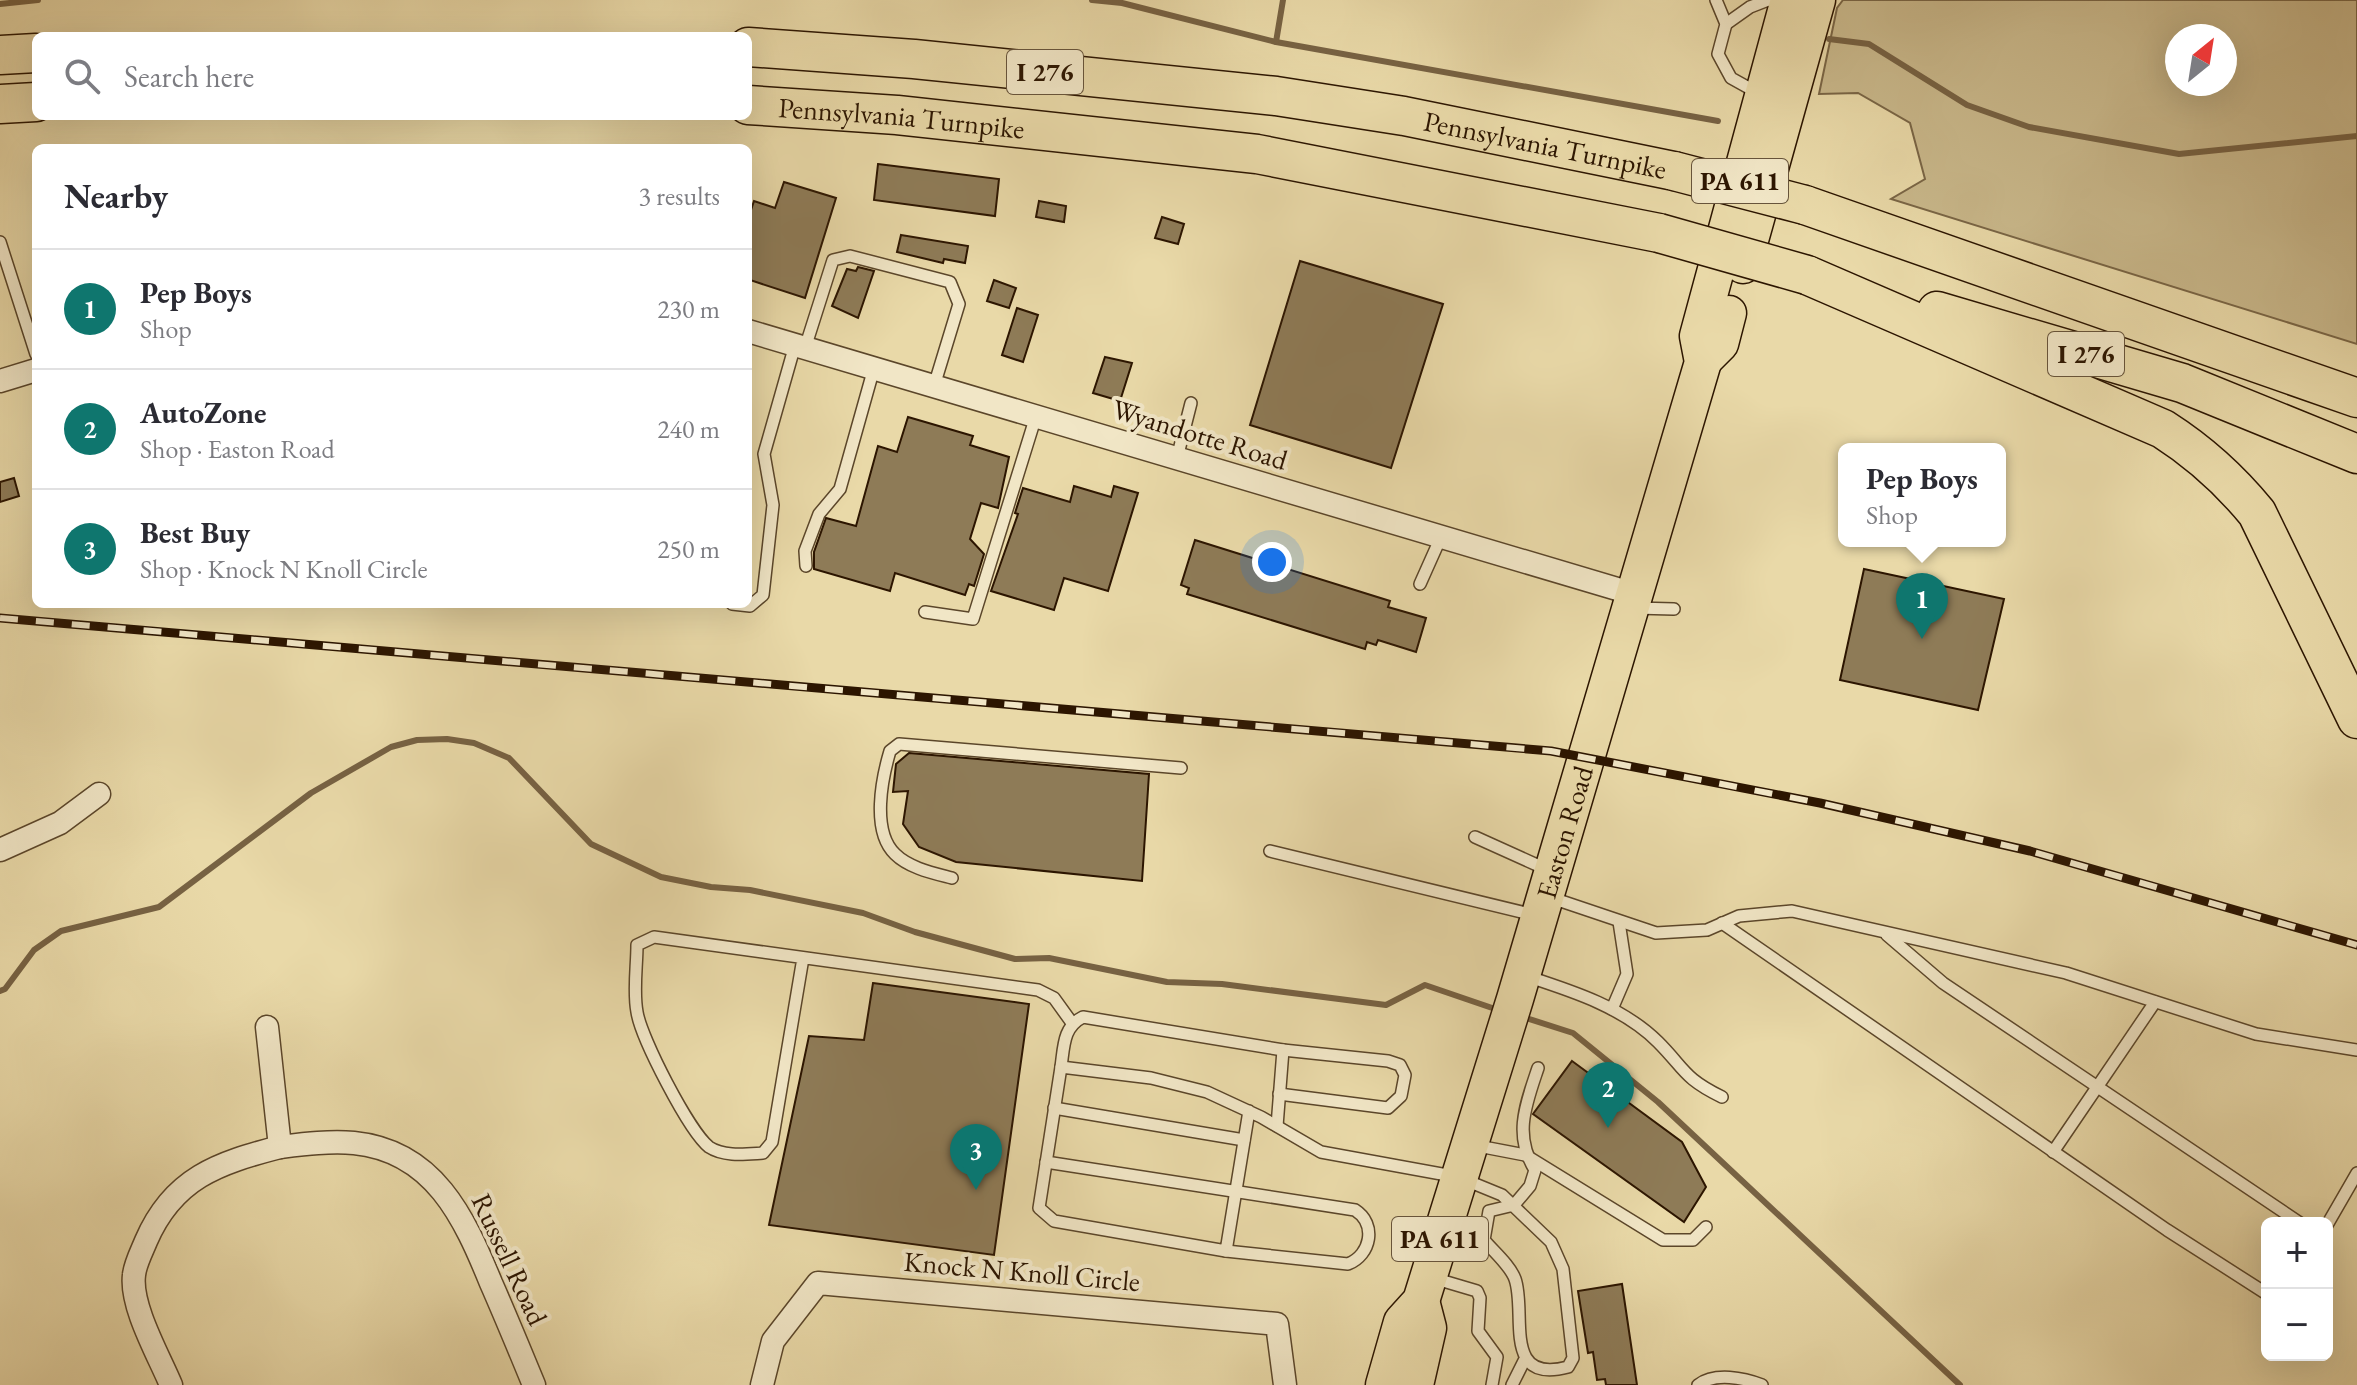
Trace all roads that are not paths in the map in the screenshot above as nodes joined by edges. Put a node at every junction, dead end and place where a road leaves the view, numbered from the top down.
1 (1716, 0) edge
2 (1768, 0) edge
3 (1789, 0) edge
4 (1817, 0) edge
5 (1726, 24) junction
6 (752, 47) edge
7 (32, 53) edge
8 (0, 55) edge
9 (1763, 96) junction
10 (32, 102) edge
11 (0, 104) edge
12 (752, 105) edge
13 (0, 242) edge
14 (1807, 275) junction
15 (1729, 313) joint
16 (2123, 314) junction
17 (752, 332) edge
18 (32, 342) edge
19 (800, 346) junction
20 (1703, 362) junction
21 (874, 368) junction
22 (32, 371) edge
23 (2357, 374) edge
24 (0, 381) edge
25 (934, 386) junction
26 (2357, 398) edge
27 (1191, 403) dead end
28 (1036, 416) junction
29 (2357, 454) edge
30 (1177, 458) junction
31 (1441, 537) junction
32 (806, 566) dead end
33 (1420, 584) dead end
34 (1632, 601) junction
35 (752, 604) edge
36 (1674, 609) dead end
37 (925, 612) dead end
38 (2357, 719) edge
39 (1181, 768) dead end
40 (99, 794) dead end
41 (1475, 837) dead end
42 (0, 850) edge
43 (1270, 851) dead end
44 (952, 878) dead end
45 (1545, 895) junction
46 (1619, 922) junction
47 (1722, 923) junction
48 (1883, 932) junction
49 (803, 958) junction
50 (1514, 1001) junction
51 (2155, 1002) junction
52 (1612, 1009) junction
53 (1072, 1023) junction
54 (267, 1027) dead end
55 (1283, 1050) junction
56 (2357, 1050) edge
57 (1061, 1067) junction
58 (1538, 1068) dead end
59 (2096, 1088) junction
60 (1279, 1094) junction
61 (1722, 1097) dead end
62 (1054, 1108) junction
63 (1249, 1111) junction
64 (1277, 1126) junction
65 (1244, 1140) junction
66 (280, 1147) junction
67 (2053, 1152) junction
68 (1525, 1155) junction
69 (1464, 1161) junction
70 (1046, 1162) junction
71 (2357, 1173) edge
72 (1236, 1190) junction
73 (1514, 1205) junction
74 (2291, 1217) edge
75 (2332, 1217) edge
76 (1706, 1227) dead end
77 (1226, 1251) junction
78 (1424, 1289) junction
79 (2261, 1290) edge
80 (1524, 1361) junction
81 (1747, 1382) edge
82 (171, 1385) edge
83 (534, 1385) edge
84 (762, 1385) edge
85 (1285, 1385) edge
86 (1384, 1385) edge
87 (1415, 1385) edge
88 (1492, 1385) edge
89 (1512, 1385) edge
90 (1698, 1385) edge
91 (1762, 1385) edge

1 - 5 lane
2 - 5 lane
3 - 9 highway, Easton Road / PA 611
4 - 15 highway, Easton Road / PA 611
5 - 9 lane
6 - 16 highway, Pennsylvania Turnpike / I 276, bridge
7 - 8 highway
9 - 20 highway, Easton Road / PA 611
10 - 11 highway
12 - 14 highway, Pennsylvania Turnpike / I 276, bridge
13 - 18 lane
14 - 29 highway, Pennsylvania Turnpike / I 276
14 - 38 highway
15 - 20 main road, Easton Road / PA 611
16 - 23 highway
16 - 26 highway, Pennsylvania Turnpike / I 276
17 - 19 street, Wyandotte Road
19 - 21 street, Wyandotte Road
19 - 25 lane
19 - 35 lane
20 - 34 highway, Easton Road / PA 611
21 - 25 street, Wyandotte Road
21 - 32 lane
22 - 24 street
25 - 28 street, Wyandotte Road
27 - 30 lane
28 - 30 street, Wyandotte Road
28 - 37 lane
30 - 31 street, Wyandotte Road
31 - 33 lane
31 - 34 street, Wyandotte Road
34 - 36 lane
34 - 45 highway, Easton Road / PA 611
39 - 44 lane
40 - 42 street
41 - 45 lane
43 - 45 lane
45 - 46 lane
45 - 50 highway, Easton Road / PA 611
46 - 47 lane
46 - 52 lane
47 - 48 lane
47 - 67 lane
48 - 51 lane
48 - 59 lane
49 - 49 lane
49 - 53 lane
50 - 52 lane
50 - 69 highway, Easton Road / PA 611
51 - 56 lane
51 - 59 lane
52 - 61 lane
53 - 55 lane
53 - 57 lane
54 - 66 street
55 - 60 lane
55 - 60 lane
57 - 62 lane
57 - 63 lane
58 - 68 lane
59 - 67 lane
59 - 74 lane
60 - 64 lane
62 - 65 lane
62 - 70 lane
63 - 64 lane
63 - 65 lane
64 - 69 lane
65 - 72 lane
66 - 82 street, Russell Road
66 - 83 street, Russell Road
67 - 79 lane
68 - 69 lane
68 - 73 lane
68 - 76 lane
69 - 73 lane
69 - 78 highway, Easton Road / PA 611
70 - 72 lane
70 - 77 lane
71 - 75 lane
72 - 77 lane
72 - 77 lane
73 - 80 lane
73 - 80 lane
78 - 86 highway, Easton Road / PA 611
78 - 87 highway, Easton Road / PA 611
78 - 88 lane
80 - 89 lane
81 - 90 lane
81 - 91 lane
84 - 85 street, Knock N Knoll Circle

